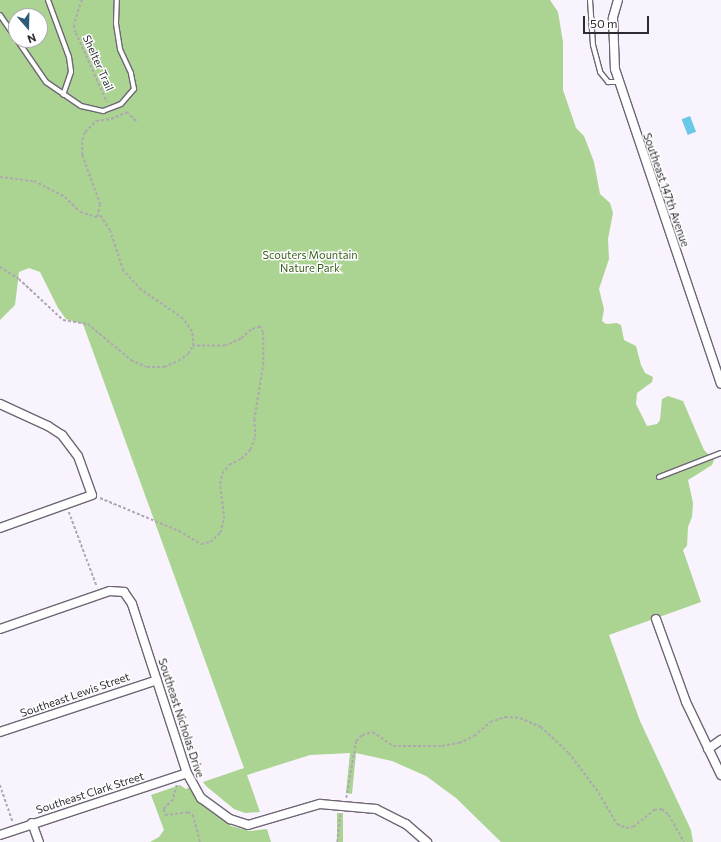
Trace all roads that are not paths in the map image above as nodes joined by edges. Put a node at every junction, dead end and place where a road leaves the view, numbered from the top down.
1 (48, 0) edge
2 (117, 0) edge
3 (590, 0) edge
4 (618, 0) edge
5 (0, 15) edge
6 (618, 82) junction
7 (63, 95) junction
8 (721, 384) edge
9 (0, 404) edge
10 (721, 453) edge
11 (659, 477) dead end
12 (0, 528) edge
13 (656, 619) dead end
14 (0, 629) edge
15 (157, 680) junction
16 (0, 732) edge
17 (721, 740) edge
18 (708, 748) junction
19 (187, 772) junction
20 (721, 775) edge
21 (32, 823) junction
22 (0, 835) edge
23 (39, 842) edge
24 (427, 842) edge

1 - 7 lane
2 - 7 lane
3 - 6 lane
4 - 6 street, Southeast 147th Avenue
5 - 7 lane
6 - 8 street, Southeast 147th Avenue
9 - 12 street
10 - 11 lane
13 - 18 street
14 - 15 street, Southeast Nicholas Drive
15 - 16 street, Southeast Lewis Street
15 - 19 street, Southeast Nicholas Drive
17 - 18 street
18 - 20 street
19 - 21 street, Southeast Clark Street
19 - 24 street, Southeast Nicholas Drive
21 - 22 street, Southeast Clark Street
21 - 23 street

